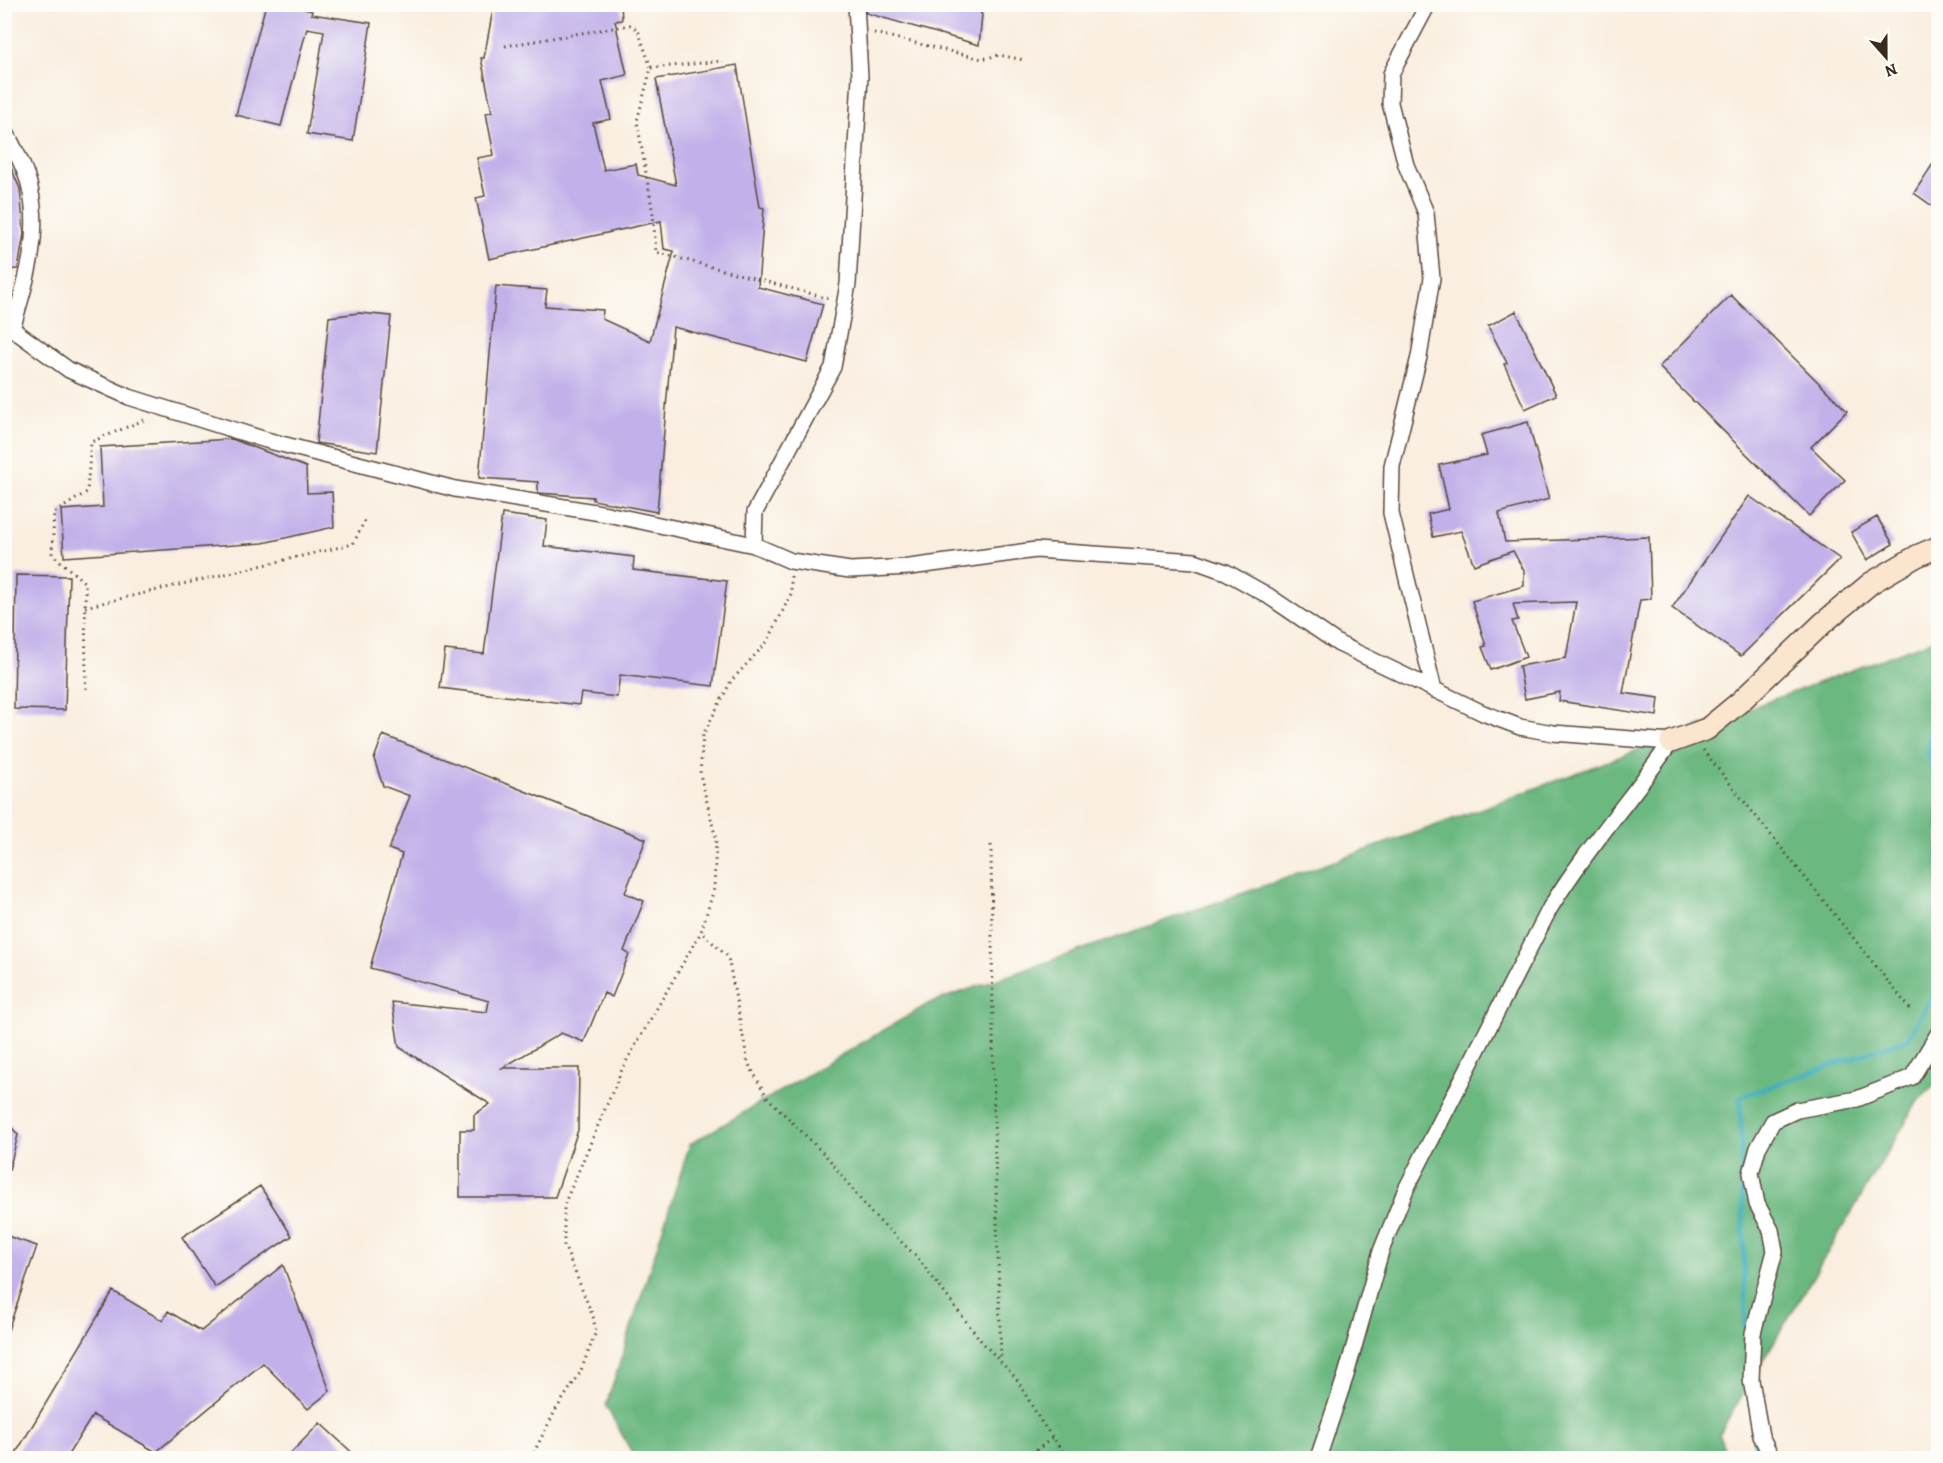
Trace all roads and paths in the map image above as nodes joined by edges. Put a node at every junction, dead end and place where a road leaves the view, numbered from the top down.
1 (856, 4) edge
2 (1428, 4) edge
3 (857, 28) junction
4 (505, 46) dead end
5 (1024, 60) dead end
6 (723, 61) dead end
7 (651, 68) junction
8 (4, 128) edge
9 (844, 303) junction
10 (8, 326) edge
11 (153, 404) junction
12 (366, 518) dead end
13 (754, 545) junction
14 (1938, 547) edge
15 (791, 561) junction
16 (85, 607) junction
17 (86, 689) dead end
18 (1434, 690) junction
19 (1681, 738) junction
20 (991, 845) dead end
21 (701, 932) junction
22 (1911, 1010) dead end
23 (1938, 1034) edge
24 (1001, 1362) junction
25 (1052, 1438) junction
26 (531, 1458) edge
27 (1027, 1458) edge
28 (1067, 1458) edge
29 (1318, 1458) edge
30 (1772, 1458) edge

1 - 3 street
2 - 18 street
3 - 5 path
3 - 9 street
4 - 7 path
6 - 7 path
7 - 9 path
8 - 10 street
9 - 13 street
10 - 11 street
11 - 13 street
11 - 16 path
12 - 16 path
13 - 15 street
14 - 19 street
15 - 18 street
15 - 21 path
16 - 17 path
18 - 19 street
19 - 22 path
19 - 29 street
20 - 24 path
21 - 24 path
21 - 26 path
23 - 30 street
24 - 25 path
25 - 27 path
25 - 28 path

